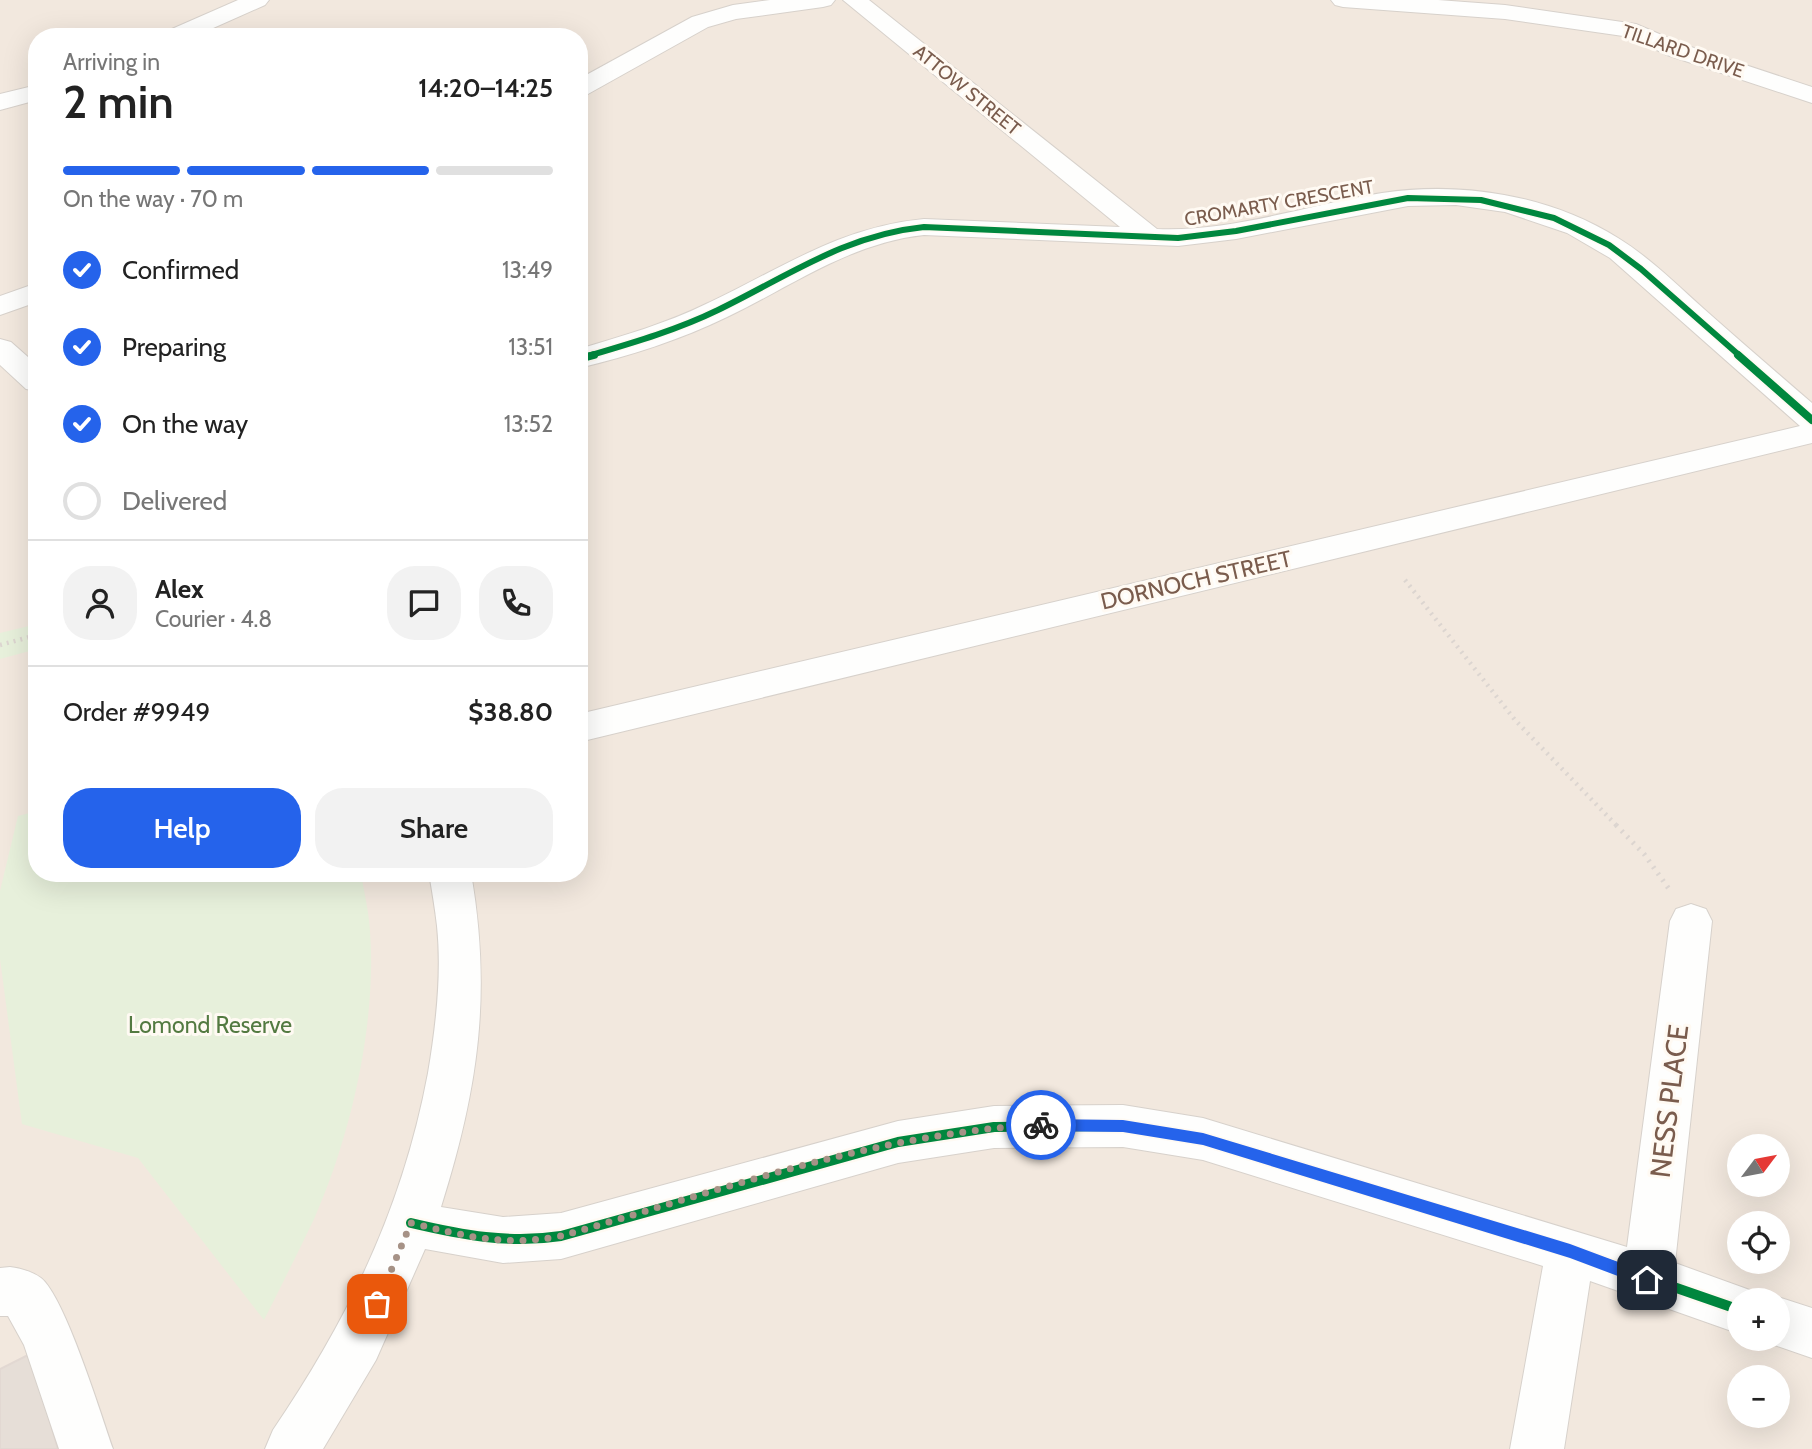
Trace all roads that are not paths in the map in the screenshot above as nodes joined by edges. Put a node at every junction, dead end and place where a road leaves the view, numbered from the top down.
1 (257, 0) edge
2 (823, 0) edge
3 (855, 0) edge
4 (1343, 0) edge
5 (193, 28) edge
6 (588, 84) edge
7 (28, 94) edge
8 (1812, 95) edge
9 (0, 102) edge
10 (1079, 180) junction
11 (1072, 234) junction
12 (1151, 238) junction
13 (28, 295) edge
14 (0, 306) edge
15 (0, 348) edge
16 (588, 356) edge
17 (28, 374) edge
18 (1812, 420) edge
19 (1812, 433) edge
20 (588, 726) edge
21 (451, 882) edge
22 (1691, 921) dead end
23 (411, 1223) junction
24 (1570, 1251) junction
25 (1647, 1280) junction
26 (0, 1292) edge
27 (1727, 1306) edge
28 (1790, 1326) edge
29 (1812, 1333) edge
30 (86, 1449) edge
31 (292, 1449) edge
32 (1537, 1449) edge

1 - 5 street
2 - 6 street
3 - 10 street, ATTOW STREET
4 - 8 street, TILLARD DRIVE
7 - 9 street
10 - 11 street
10 - 12 street, ATTOW STREET
11 - 12 street, CROMARTY CRESCENT
11 - 16 street, CROMARTY CRESCENT
12 - 18 street, CROMARTY CRESCENT
13 - 14 street
15 - 17 street
19 - 20 street, DORNOCH STREET
21 - 23 street
22 - 25 street, NESS PLACE
23 - 24 street
23 - 31 street
24 - 25 street
24 - 32 street
25 - 27 street
26 - 30 street
28 - 29 street

